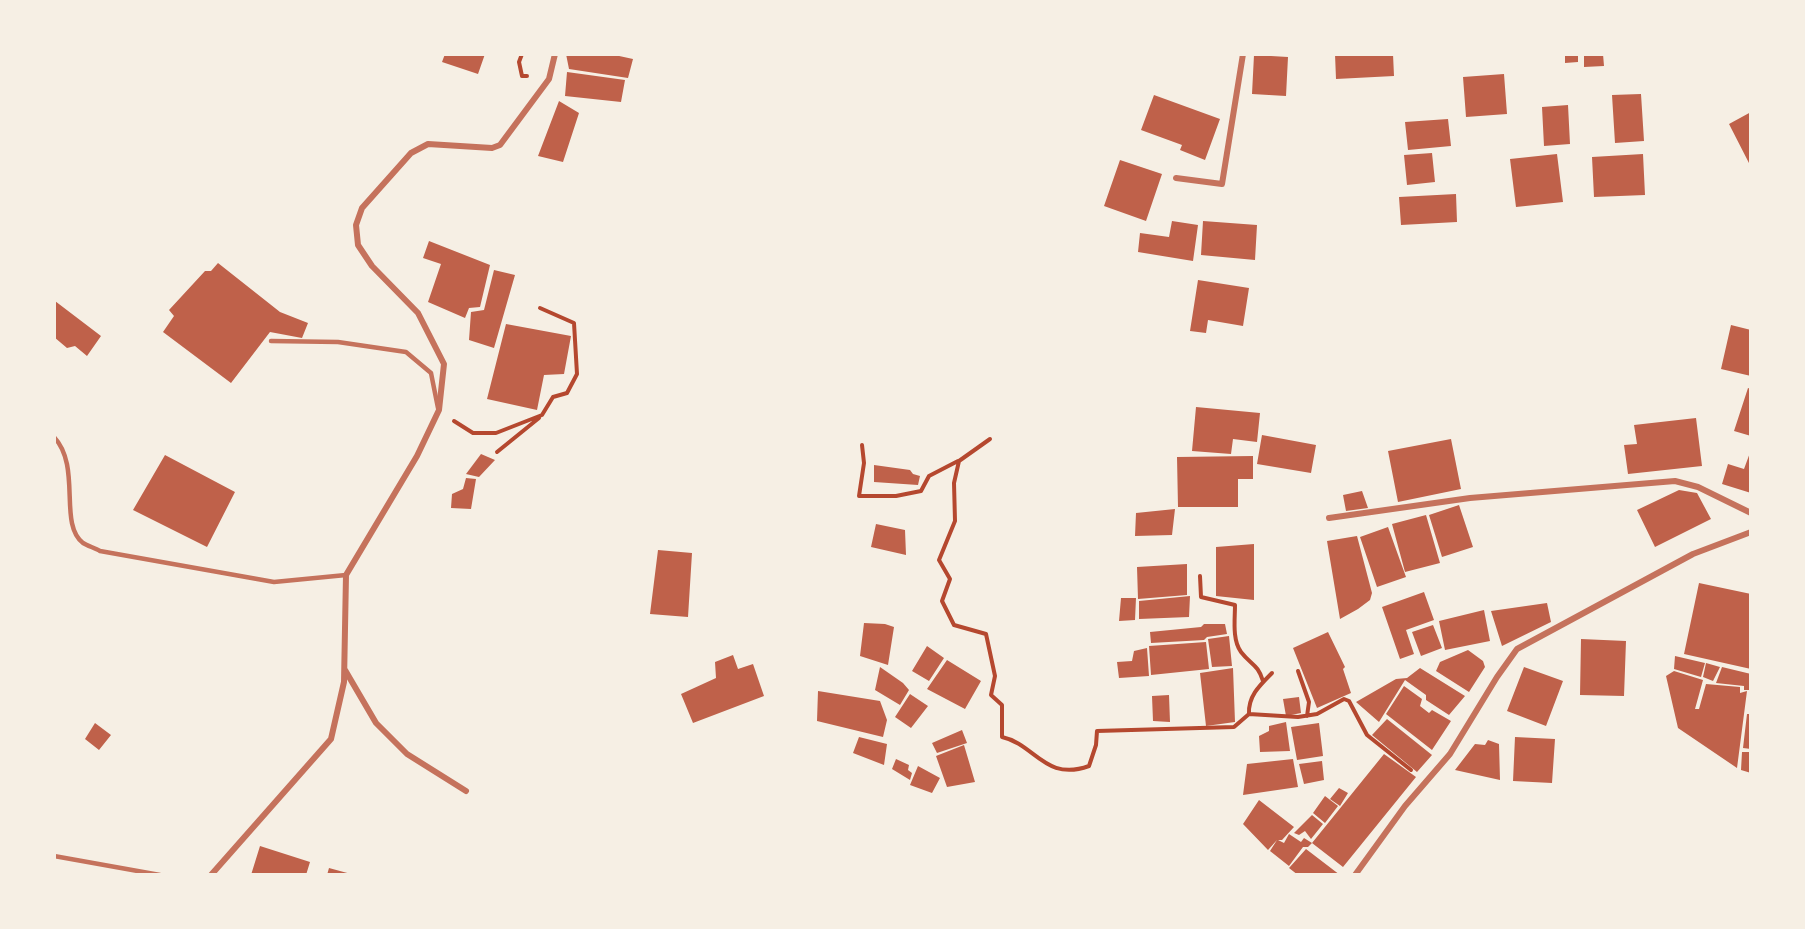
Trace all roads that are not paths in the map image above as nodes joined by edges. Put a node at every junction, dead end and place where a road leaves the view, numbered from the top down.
1 (555, 54) edge
2 (1243, 54) edge
3 (1176, 178) dead end
4 (271, 341) dead end
5 (439, 410) junction
6 (54, 437) edge
7 (1751, 513) edge
8 (1329, 518) dead end
9 (1751, 532) edge
10 (346, 575) junction
11 (345, 670) junction
12 (466, 791) dead end
13 (54, 856) edge
14 (160, 875) edge
15 (211, 875) edge
16 (1354, 875) edge

1 - 5 street
2 - 3 street
4 - 5 lane
5 - 10 street
6 - 10 lane
7 - 8 street
9 - 16 street
10 - 11 street
11 - 12 street
11 - 15 street
13 - 14 lane

